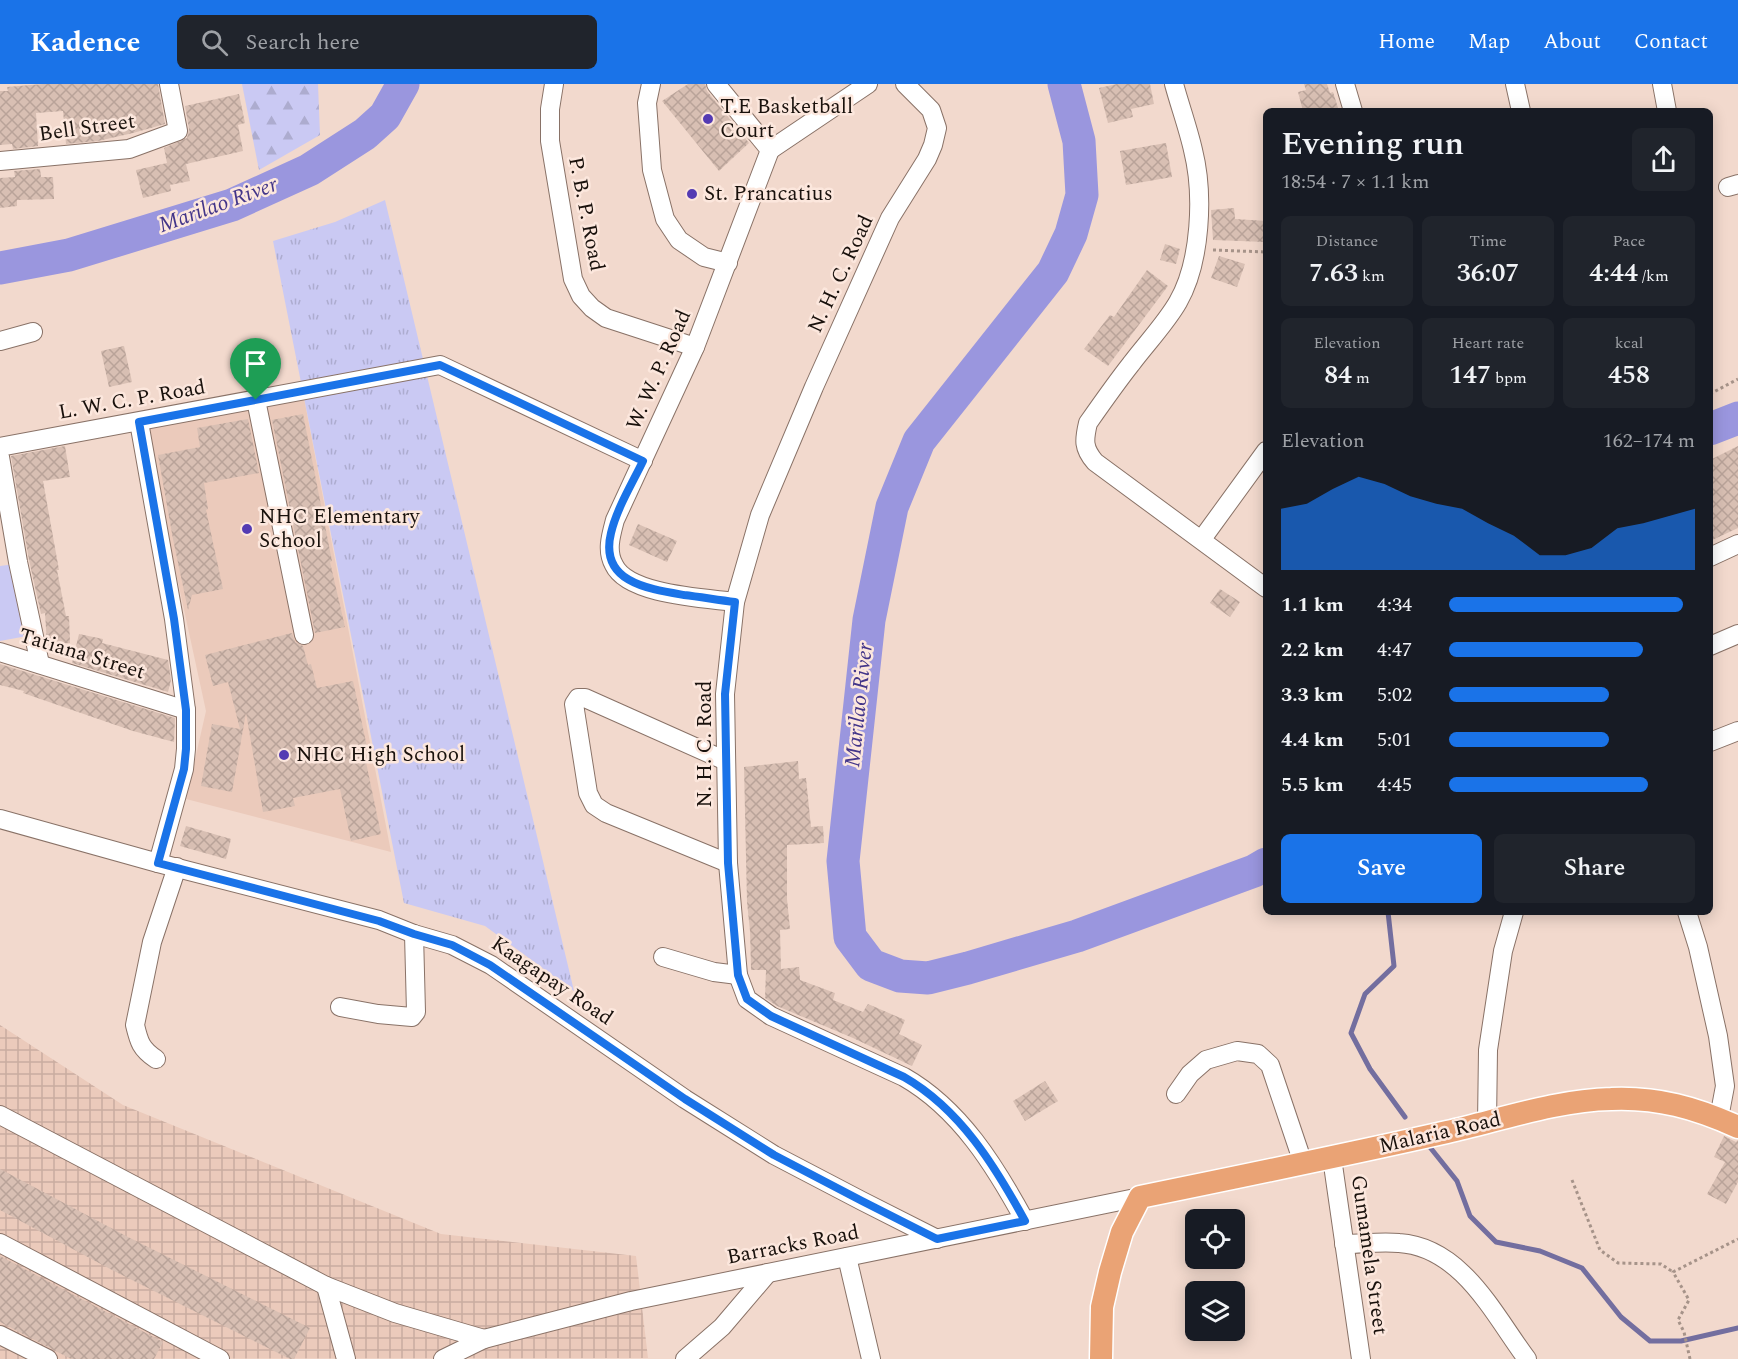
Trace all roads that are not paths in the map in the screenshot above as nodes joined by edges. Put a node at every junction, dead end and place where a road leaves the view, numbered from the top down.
1 (169, 84) edge
2 (554, 84) edge
3 (651, 84) edge
4 (716, 84) edge
5 (868, 84) edge
6 (905, 84) edge
7 (1174, 84) edge
8 (1345, 84) edge
9 (1515, 84) edge
10 (1662, 84) edge
11 (1352, 108) edge
12 (1520, 108) edge
13 (1666, 108) edge
14 (770, 150) junction
15 (0, 161) edge
16 (728, 263) junction
17 (33, 332) dead end
18 (0, 341) edge
19 (695, 347) junction
20 (256, 400) junction
21 (139, 422) junction
22 (0, 447) edge
23 (1263, 455) edge
24 (0, 457) edge
25 (643, 461) junction
26 (1202, 539) junction
27 (1738, 544) edge
28 (1713, 556) edge
29 (1263, 586) edge
30 (735, 602) junction
31 (304, 634) dead end
32 (1738, 634) edge
33 (1713, 645) edge
34 (0, 652) edge
35 (40, 664) junction
36 (186, 710) junction
37 (1738, 731) edge
38 (1713, 741) edge
39 (726, 760) junction
40 (0, 819) edge
41 (158, 863) junction
42 (728, 863) junction
43 (177, 867) junction
44 (1513, 915) edge
45 (1688, 915) edge
46 (414, 934) junction
47 (663, 957) dead end
48 (738, 975) junction
49 (340, 1007) dead end
50 (156, 1059) dead end
51 (1176, 1094) dead end
52 (0, 1115) edge
53 (1731, 1121) edge
54 (1487, 1123) junction
55 (1332, 1158) junction
56 (1303, 1163) junction
57 (1140, 1197) junction
58 (1025, 1221) junction
59 (937, 1239) junction
60 (0, 1243) edge
61 (1344, 1244) junction
62 (847, 1257) junction
63 (768, 1273) junction
64 (326, 1286) junction
65 (0, 1335) edge
66 (484, 1339) junction
67 (1519, 1356) edge
68 (48, 1359) edge
69 (220, 1359) edge
70 (346, 1359) edge
71 (443, 1359) edge
72 (685, 1359) edge
73 (871, 1359) edge
74 (1101, 1359) edge
75 (1361, 1359) edge

1 - 15 street, Bell Street
2 - 19 street, P. B. P. Road
3 - 16 street
4 - 14 street
5 - 14 street
6 - 30 street, N. H. C. Road
7 - 26 street
8 - 11 street
9 - 12 street
10 - 13 street
14 - 16 street, W. W. P. Road
16 - 19 street, W. W. P. Road
17 - 18 street
19 - 25 street, W. W. P. Road
20 - 21 street, L. W. C. P. Road
20 - 25 street, L. W. C. P. Road
20 - 31 street
21 - 22 street, L. W. C. P. Road
21 - 36 street
23 - 26 street
24 - 35 street
25 - 30 street, W. W. P. Road
26 - 29 street
27 - 28 street
30 - 39 street, N. H. C. Road
32 - 33 street
34 - 35 street, Tatiana Street
35 - 36 street, Tatiana Street
36 - 41 street
37 - 38 street
39 - 42 street, N. H. C. Road
39 - 42 street
40 - 41 street, Kaagapay Road
41 - 43 street, Kaagapay Road
42 - 48 street, N. H. C. Road
43 - 46 street, Kaagapay Road
43 - 50 street
44 - 54 street
45 - 53 street
46 - 49 street
46 - 59 street, Kaagapay Road
47 - 48 street
48 - 58 street, N. H. C. Road
51 - 56 street
52 - 64 street
53 - 54 main road, Malaria Road
54 - 55 main road, Malaria Road
55 - 56 main road, Malaria Road
55 - 61 street, Gumamela Street
56 - 57 main road, Malaria Road
57 - 58 street, Barracks Road
57 - 74 main road
58 - 59 street, Barracks Road
59 - 62 street, Barracks Road
60 - 69 street
61 - 67 street
61 - 75 street, Gumamela Street
62 - 63 street, Barracks Road
62 - 73 street
63 - 66 street, Barracks Road
63 - 72 street
64 - 66 street
64 - 70 street
65 - 68 street
66 - 71 street, Barracks Road

